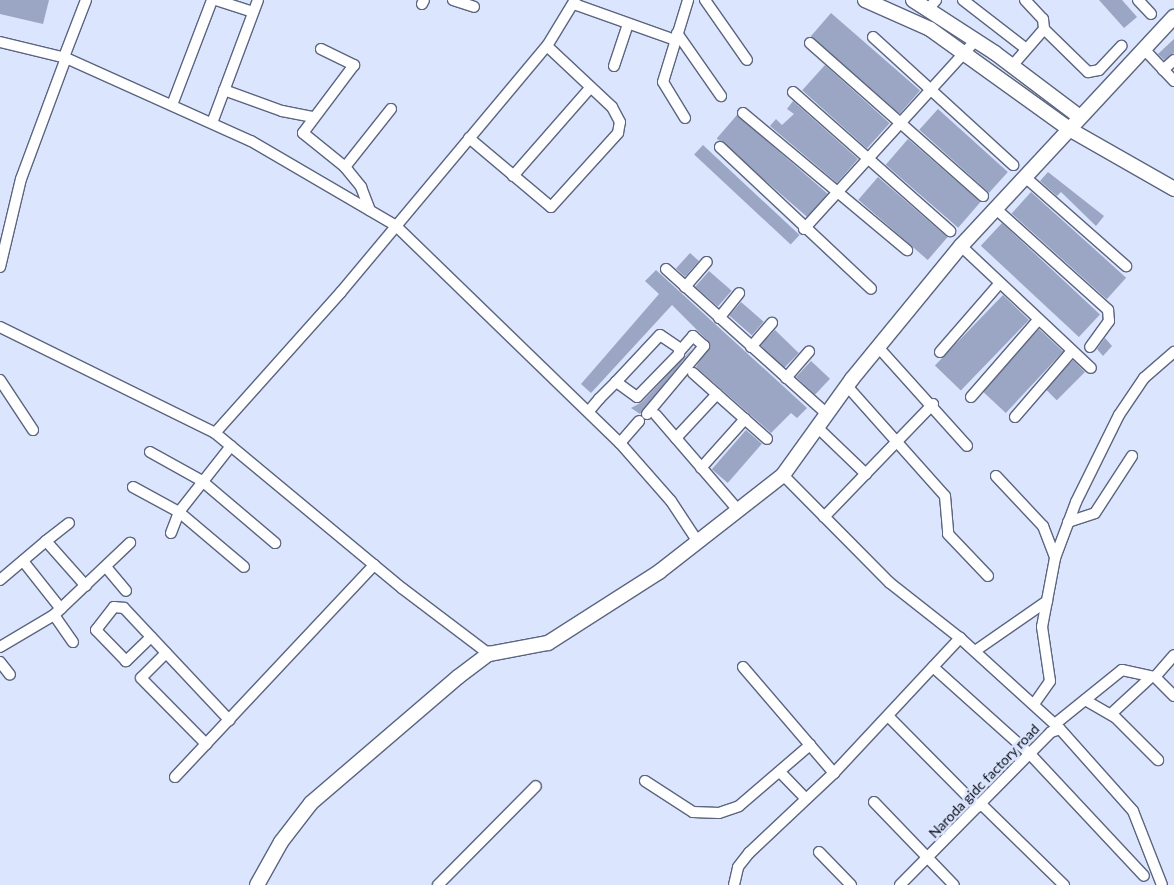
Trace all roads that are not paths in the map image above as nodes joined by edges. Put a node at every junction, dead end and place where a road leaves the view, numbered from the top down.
1 (86, 0) edge
2 (212, 0) edge
3 (216, 0) edge
4 (258, 0) edge
5 (453, 0) edge
6 (688, 0) edge
7 (705, 0) edge
8 (865, 0) edge
9 (913, 0) edge
10 (963, 0) edge
11 (1025, 0) edge
12 (1138, 0) edge
13 (575, 2) edge
14 (932, 4) edge
15 (474, 8) dead end
16 (253, 12) junction
17 (1151, 14) dead end
18 (1174, 18) edge
19 (628, 24) junction
20 (1044, 29) junction
21 (676, 37) junction
22 (873, 37) dead end
23 (976, 40) junction
24 (0, 42) edge
25 (810, 43) dead end
26 (547, 46) junction
27 (1121, 46) dead end
28 (1026, 48) junction
29 (321, 49) dead end
30 (1144, 49) junction
31 (964, 53) junction
32 (65, 57) junction
33 (747, 60) dead end
34 (1174, 60) edge
35 (614, 66) dead end
36 (1012, 66) junction
37 (1164, 70) junction
38 (1174, 81) edge
39 (591, 87) junction
40 (931, 89) junction
41 (224, 90) junction
42 (793, 92) dead end
43 (721, 96) dead end
44 (172, 105) junction
45 (391, 109) dead end
46 (743, 113) dead end
47 (313, 117) junction
48 (1080, 117) junction
49 (686, 118) dead end
50 (212, 123) junction
51 (899, 124) junction
52 (1069, 129) junction
53 (469, 138) junction
54 (720, 147) dead end
55 (868, 159) junction
56 (1013, 165) dead end
57 (345, 167) junction
58 (513, 176) junction
59 (1025, 177) junction
60 (1174, 189) edge
61 (838, 192) junction
62 (983, 196) dead end
63 (996, 209) junction
64 (370, 210) junction
65 (395, 225) junction
66 (804, 229) junction
67 (950, 231) dead end
68 (961, 246) junction
69 (907, 250) dead end
70 (707, 262) dead end
71 (1126, 266) dead end
72 (0, 267) edge
73 (666, 269) dead end
74 (1000, 283) junction
75 (685, 287) junction
76 (871, 289) dead end
77 (739, 293) dead end
78 (719, 318) junction
79 (1039, 319) junction
80 (772, 323) dead end
81 (0, 326) edge
82 (1090, 346) dead end
83 (751, 347) junction
84 (878, 348) junction
85 (680, 351) junction
86 (1072, 351) junction
87 (809, 352) dead end
88 (940, 352) dead end
89 (1174, 352) edge
90 (1092, 368) dead end
91 (692, 373) dead end
92 (786, 378) junction
93 (0, 380) edge
94 (616, 382) junction
95 (847, 386) junction
96 (716, 394) junction
97 (971, 397) dead end
98 (933, 404) junction
99 (588, 411) junction
100 (827, 414) junction
101 (647, 417) junction
102 (1014, 417) dead end
103 (746, 419) junction
104 (817, 427) junction
105 (33, 430) dead end
106 (215, 433) junction
107 (676, 438) junction
108 (767, 439) dead end
109 (899, 440) junction
110 (620, 443) junction
111 (231, 446) junction
112 (967, 446) dead end
113 (150, 452) dead end
114 (1132, 456) dead end
115 (701, 468) junction
116 (866, 474) junction
117 (782, 475) junction
118 (996, 476) dead end
119 (202, 481) junction
120 (133, 487) dead end
121 (738, 510) junction
122 (179, 512) junction
123 (824, 517) junction
124 (1068, 522) junction
125 (69, 523) dead end
126 (171, 533) dead end
127 (46, 541) junction
128 (698, 542) junction
129 (130, 543) dead end
130 (275, 543) dead end
131 (1055, 558) junction
132 (23, 561) junction
133 (374, 566) junction
134 (106, 567) junction
135 (244, 568) dead end
136 (988, 576) dead end
137 (0, 580) edge
138 (86, 586) junction
139 (126, 591) dead end
140 (1047, 601) junction
141 (57, 612) junction
142 (151, 637) junction
143 (960, 638) junction
144 (72, 642) dead end
145 (0, 647) edge
146 (975, 651) junction
147 (166, 653) junction
148 (489, 654) junction
149 (1174, 655) edge
150 (0, 662) edge
151 (743, 667) dead end
152 (934, 667) junction
153 (10, 676) dead end
154 (1153, 677) junction
155 (1174, 696) edge
156 (1085, 700) junction
157 (1034, 704) junction
158 (1111, 714) junction
159 (888, 716) junction
160 (229, 720) junction
161 (1057, 727) junction
162 (206, 744) junction
163 (810, 746) junction
164 (1029, 753) junction
165 (1158, 760) dead end
166 (780, 772) junction
167 (834, 773) junction
168 (175, 777) dead end
169 (645, 781) dead end
170 (536, 786) dead end
171 (806, 799) junction
172 (874, 802) dead end
173 (979, 805) junction
174 (819, 852) dead end
175 (927, 860) junction
176 (1144, 876) dead end
177 (732, 883) edge
178 (258, 885) edge
179 (438, 885) edge
180 (851, 885) edge
181 (900, 885) edge
182 (954, 885) edge
183 (1064, 885) edge
184 (1162, 885) edge

1 - 32 street
2 - 44 street
3 - 16 street
4 - 16 street
5 - 15 street
6 - 21 street
7 - 33 street
8 - 31 street
9 - 14 street
10 - 28 street
11 - 20 street
12 - 17 street
13 - 19 street
13 - 26 street
14 - 23 street
16 - 41 street
18 - 30 street
19 - 21 street
19 - 35 street
20 - 27 street
20 - 28 street
21 - 43 street
21 - 49 street
22 - 40 street
23 - 31 street
23 - 36 street
24 - 32 street
25 - 51 street
26 - 39 street
26 - 53 street
28 - 36 street
29 - 47 street
30 - 37 street
30 - 48 street
31 - 40 street
31 - 52 street
32 - 44 street
32 - 72 street
34 - 37 street
36 - 48 street
37 - 38 street
39 - 58 street
39 - 58 street
40 - 51 street
40 - 56 street
41 - 47 street
41 - 50 street
42 - 55 street
44 - 50 street
45 - 57 street
46 - 61 street
47 - 57 street
48 - 52 street
50 - 64 street
51 - 55 street
51 - 62 street
52 - 59 street
52 - 60 street
53 - 58 street
53 - 65 street
54 - 66 street
55 - 61 street
55 - 67 street
57 - 64 street
59 - 63 street
59 - 71 street
61 - 66 street
61 - 69 street
63 - 68 street
63 - 82 street
64 - 65 street
65 - 99 street
65 - 106 street
66 - 76 street
68 - 74 street
68 - 84 street
70 - 75 street
73 - 75 street
74 - 79 street
74 - 88 street
75 - 78 street
77 - 78 street
78 - 83 street
79 - 86 street
79 - 97 street
80 - 83 street
81 - 106 street
83 - 92 street
84 - 95 street
84 - 98 street
85 - 94 street
85 - 94 street
85 - 101 street
86 - 90 street
86 - 102 street
87 - 92 street
89 - 124 street
91 - 96 street
92 - 100 street
93 - 105 street
94 - 99 street
95 - 100 street
95 - 109 street
96 - 103 street
96 - 107 street
98 - 109 street
98 - 112 street
99 - 110 street
100 - 104 street
101 - 107 street
101 - 110 street
103 - 108 street
103 - 115 street
104 - 116 street
104 - 117 street
106 - 111 street
107 - 115 street
109 - 116 street
109 - 136 street
110 - 128 street
111 - 119 street
111 - 133 street
113 - 119 street
114 - 124 street
115 - 121 street
116 - 123 street
117 - 121 street
117 - 123 street
118 - 131 street
119 - 122 street
119 - 130 street
120 - 122 street
121 - 128 street
122 - 126 street
122 - 135 street
123 - 143 street
124 - 131 street
125 - 127 street
127 - 132 street
127 - 138 street
128 - 148 street
129 - 134 street
131 - 140 street
132 - 137 street
132 - 141 street
133 - 148 street
133 - 160 street
134 - 138 street
134 - 139 street
138 - 141 street
140 - 146 street
140 - 157 street
141 - 144 street
141 - 145 street
142 - 142 street
142 - 147 street
143 - 146 street
143 - 152 street
146 - 157 street
147 - 160 street
147 - 162 street
148 - 178 street
149 - 154 street
150 - 153 street
151 - 163 street
152 - 159 street
152 - 164 street
154 - 155 street
154 - 156 street
154 - 158 street
156 - 158 street
156 - 161 street
157 - 161 street
158 - 165 street
159 - 167 street
159 - 173 street
160 - 162 street
161 - 164 street, Naroda gidc factory road
161 - 184 street, Naroda gidc factory road
162 - 168 street
163 - 166 street
163 - 167 street
164 - 173 street, Naroda gidc factory road
164 - 176 street
166 - 169 street
166 - 171 street
167 - 171 street
170 - 179 street
171 - 177 street
172 - 175 street
173 - 175 street, Naroda gidc factory road
173 - 183 street
174 - 180 street
175 - 181 street, Naroda gidc factory road
175 - 182 street

